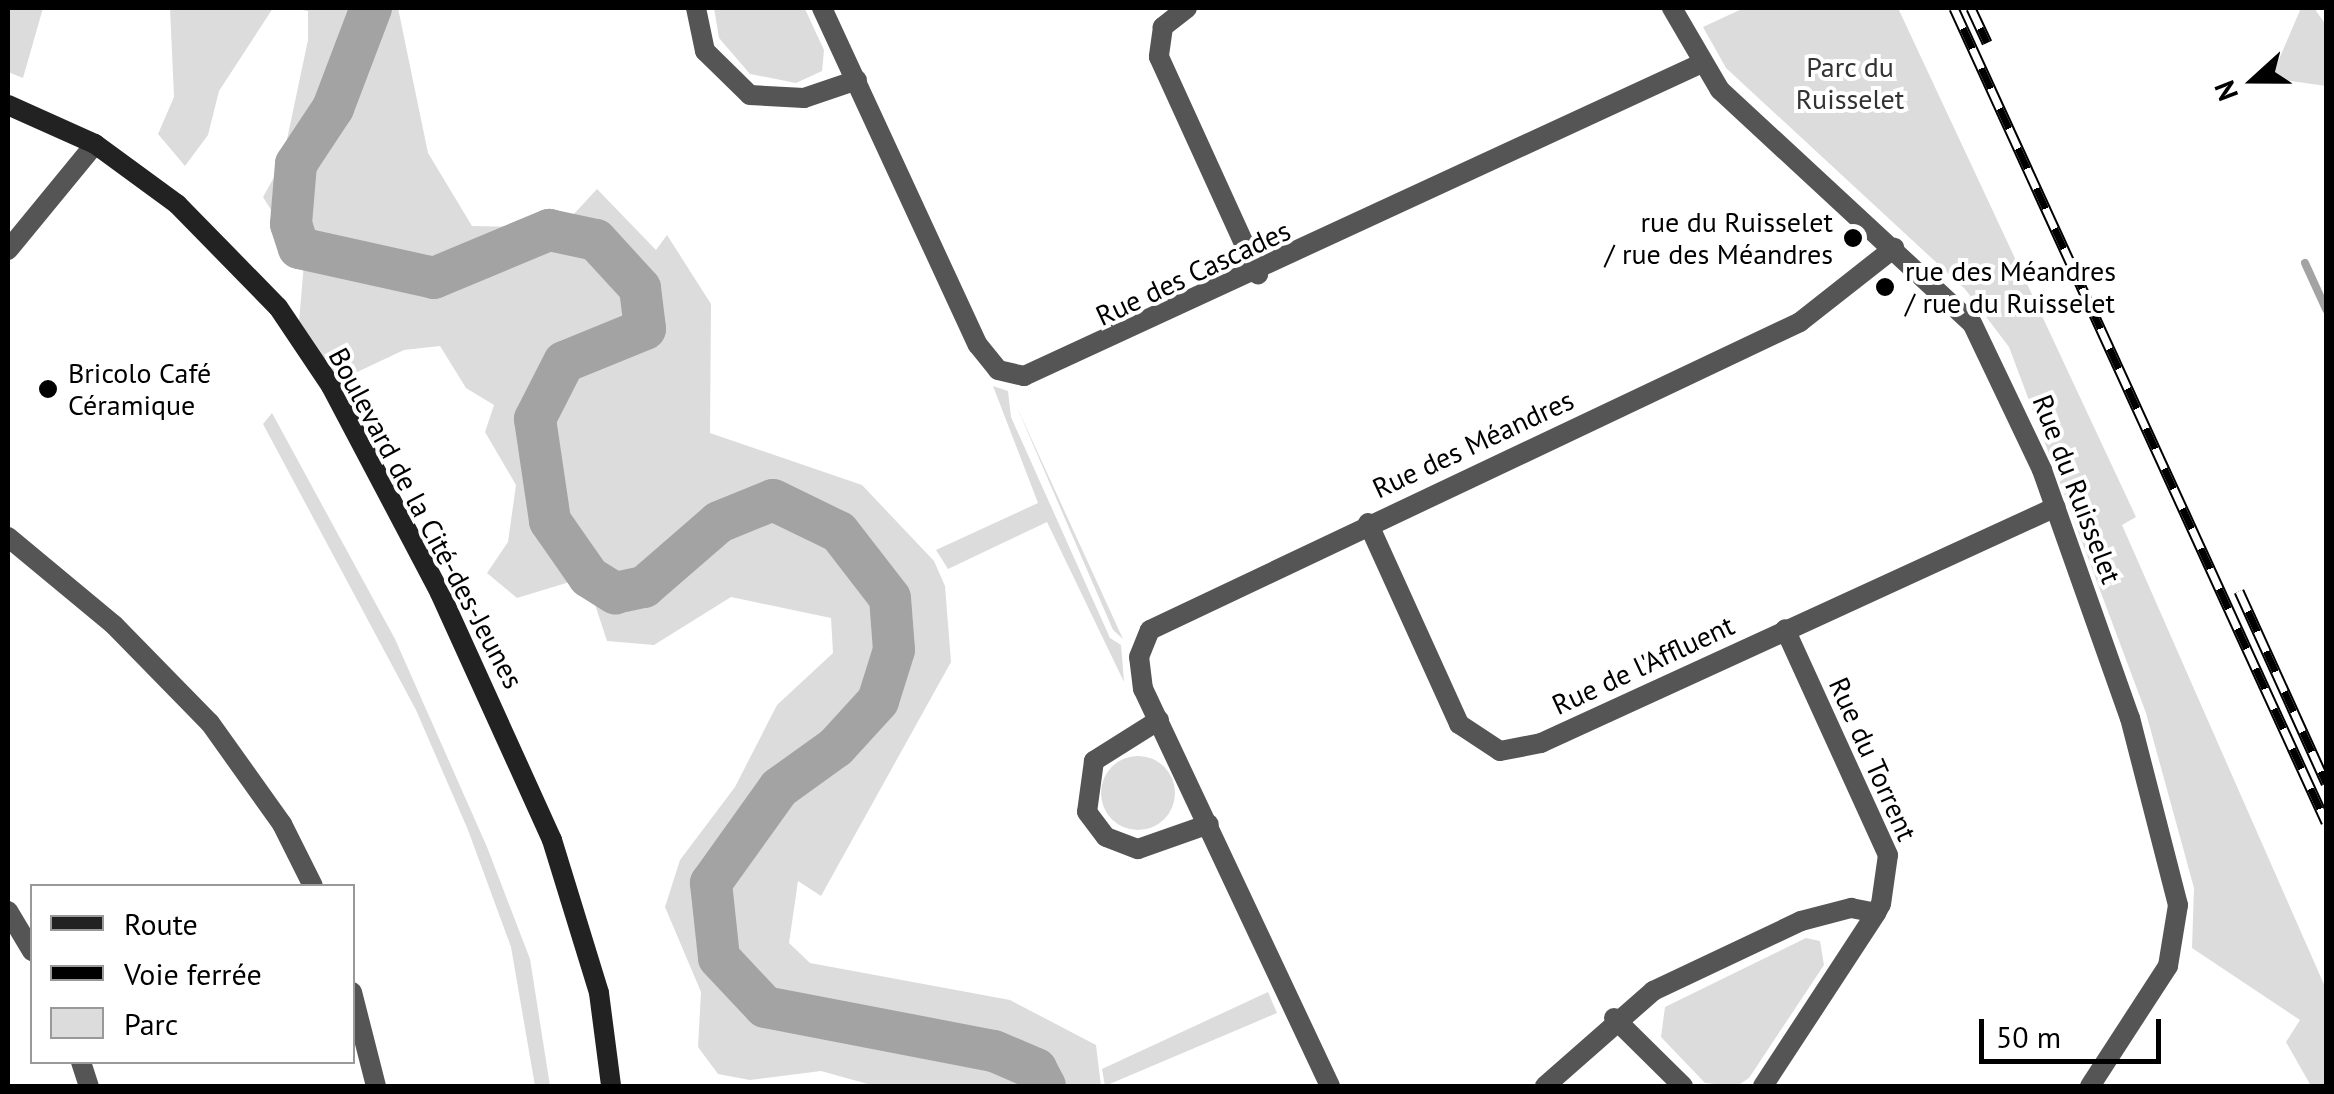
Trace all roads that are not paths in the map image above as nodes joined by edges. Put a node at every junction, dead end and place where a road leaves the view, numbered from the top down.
1 (696, 8) edge
2 (822, 8) edge
3 (1187, 8) edge
4 (1672, 8) edge
5 (1700, 64) junction
6 (857, 80) junction
7 (8, 105) edge
8 (94, 144) junction
9 (1894, 248) junction
10 (8, 250) edge
11 (1258, 274) junction
12 (2056, 507) junction
13 (1368, 523) junction
14 (8, 537) edge
15 (1785, 629) junction
16 (1159, 720) junction
17 (1209, 824) junction
18 (311, 884) edge
19 (8, 911) edge
20 (1876, 913) junction
21 (30, 948) edge
22 (355, 1004) edge
23 (1614, 1018) junction
24 (376, 1086) edge
25 (611, 1086) edge
26 (1330, 1086) edge
27 (1545, 1086) edge
28 (1683, 1086) edge
29 (1763, 1086) edge
30 (2090, 1086) edge

1 - 6 street
2 - 6 street, Rue des Cascades
3 - 11 street
4 - 5 street, Rue du Ruisselet
5 - 9 street, Rue du Ruisselet
5 - 11 street, Rue des Cascades
6 - 11 street, Rue des Cascades
7 - 8 main road, Boulevard de la Cité-des-Jeunes
8 - 10 street
8 - 25 main road, Boulevard de la Cité-des-Jeunes
9 - 12 street, Rue du Ruisselet
9 - 13 street, Rue des Méandres
12 - 15 street, Rue de l'Affluent
12 - 30 street, Rue du Ruisselet
13 - 15 street, Rue de l'Affluent
13 - 16 street, Rue des Méandres
14 - 18 street
15 - 20 street, Rue du Torrent
16 - 17 street, Rue des Méandres
16 - 17 street
17 - 26 street, Rue des Méandres
19 - 21 street
20 - 23 street
20 - 29 street, Rue du Torrent
22 - 24 street
23 - 27 street
23 - 28 street

